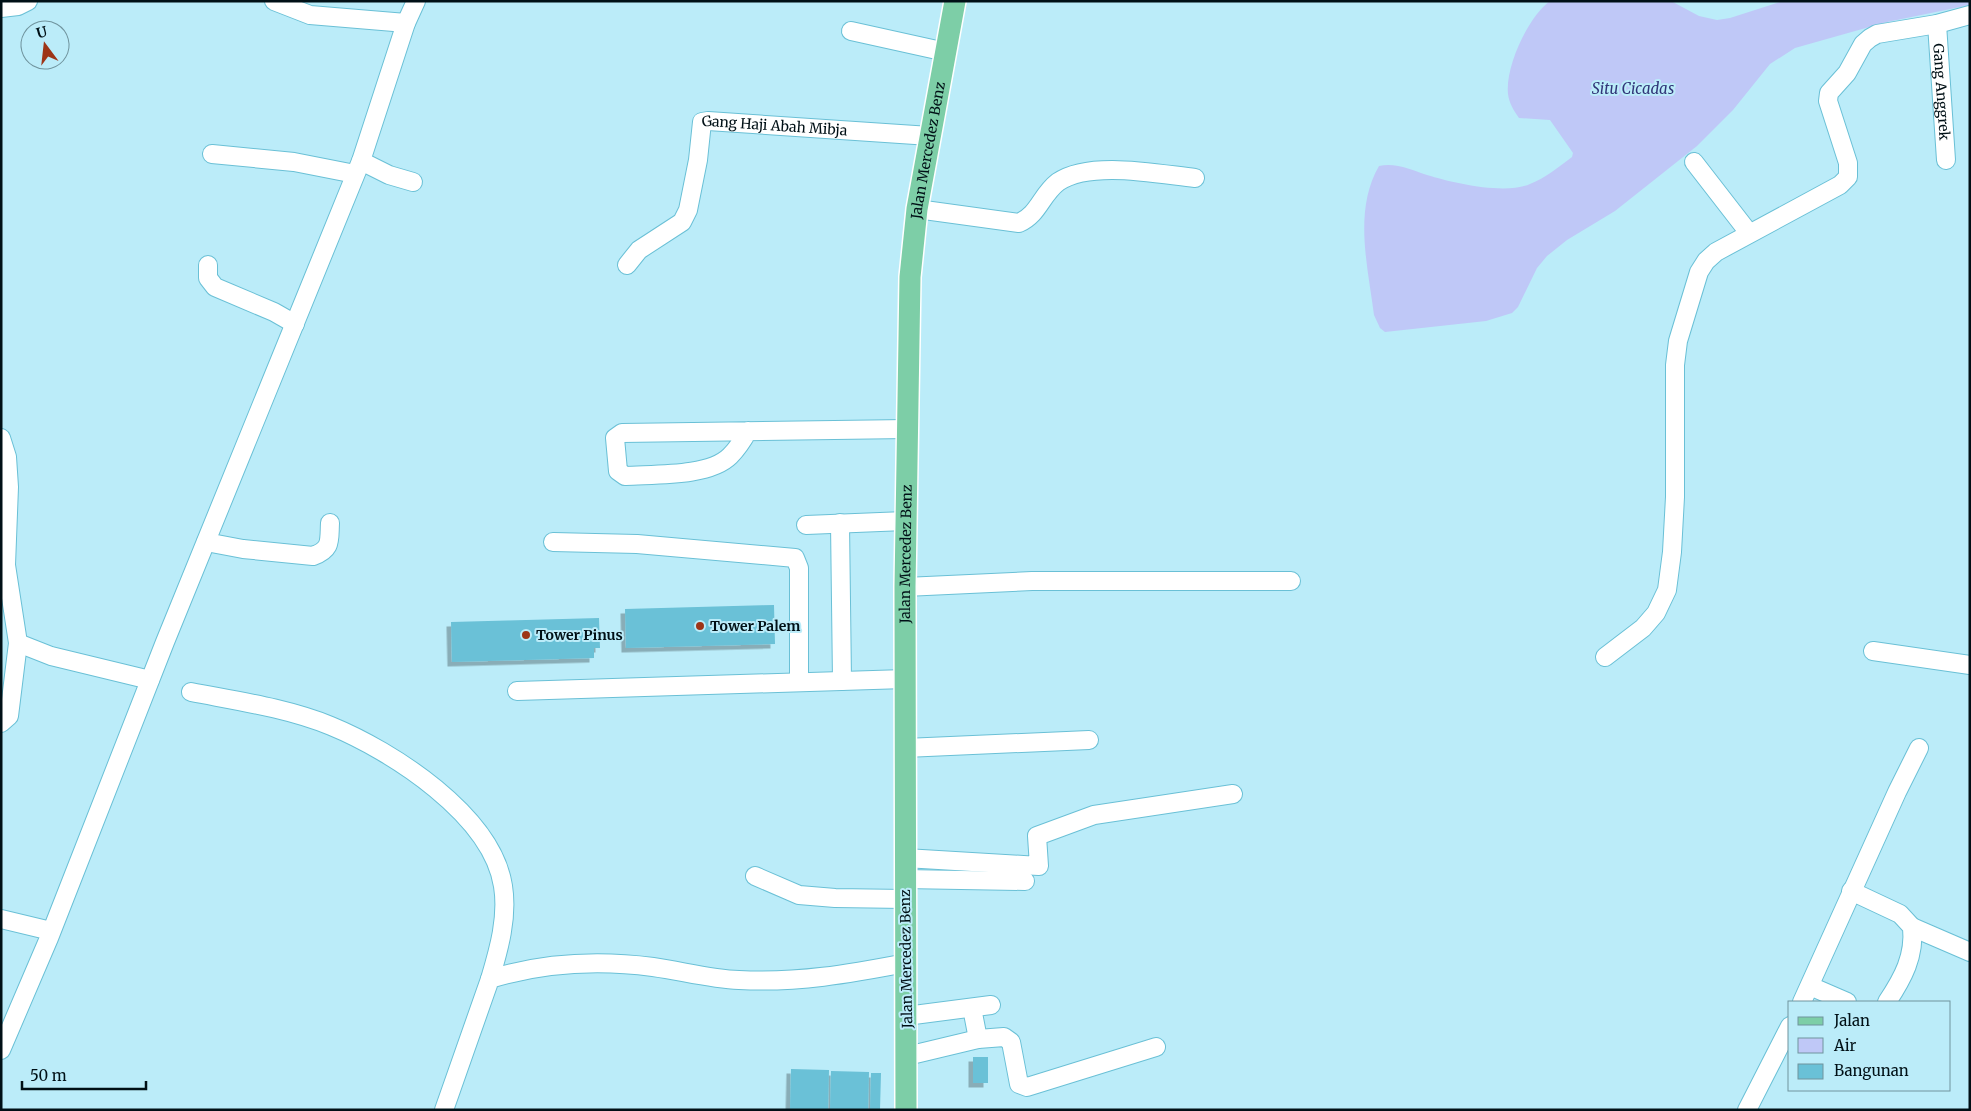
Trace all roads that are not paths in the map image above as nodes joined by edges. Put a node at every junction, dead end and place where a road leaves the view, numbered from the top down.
1 (28, 1) edge
2 (274, 1) edge
3 (416, 1) edge
4 (955, 1) edge
5 (1, 8) edge
6 (1970, 15) edge
7 (406, 23) junction
8 (1937, 24) junction
9 (851, 31) dead end
10 (946, 52) junction
11 (930, 136) junction
12 (212, 154) dead end
13 (1946, 160) dead end
14 (1694, 162) dead end
15 (358, 167) junction
16 (1195, 178) dead end
17 (413, 182) dead end
18 (917, 209) junction
19 (1749, 233) junction
20 (208, 265) dead end
21 (627, 265) dead end
22 (295, 324) junction
23 (906, 429) junction
24 (748, 431) junction
25 (1, 438) edge
26 (905, 521) junction
27 (330, 523) dead end
28 (840, 523) junction
29 (806, 524) dead end
30 (206, 542) junction
31 (553, 542) dead end
32 (3, 565) edge
33 (1291, 581) dead end
34 (904, 587) junction
35 (18, 643) junction
36 (1873, 651) dead end
37 (1605, 657) dead end
38 (1970, 665) edge
39 (905, 679) junction
40 (150, 680) junction
41 (842, 681) junction
42 (799, 682) junction
43 (517, 690) dead end
44 (190, 692) dead end
45 (1, 723) edge
46 (1089, 740) dead end
47 (905, 748) junction
48 (1919, 748) dead end
49 (1232, 794) dead end
50 (754, 876) dead end
51 (905, 879) junction
52 (1025, 881) dead end
53 (1851, 891) junction
54 (1, 919) edge
55 (1912, 927) junction
56 (52, 931) junction
57 (1970, 952) edge
58 (906, 963) junction
59 (490, 979) junction
60 (1810, 986) junction
61 (1802, 1001) edge
62 (1845, 1001) edge
63 (1888, 1001) edge
64 (991, 1005) dead end
65 (972, 1008) junction
66 (906, 1016) junction
67 (1788, 1030) edge
68 (978, 1039) junction
69 (1156, 1047) dead end
70 (1, 1050) edge
71 (907, 1056) junction
72 (444, 1110) edge
73 (906, 1110) edge
74 (1747, 1110) edge

1 - 5 street
2 - 7 street
3 - 7 street
4 - 10 main road, Jalan Mercedez Benz
6 - 8 street
7 - 15 street
8 - 13 street, Gang Anggrek
8 - 19 street
9 - 10 street
10 - 11 main road, Jalan Mercedez Benz
11 - 18 main road, Jalan Mercedez Benz
11 - 21 street, Gang Haji Abah Mibja
12 - 15 street
14 - 19 street
15 - 17 street
15 - 22 street
16 - 18 street
18 - 23 main road, Jalan Mercedez Benz
19 - 37 street
20 - 22 street
22 - 30 street
23 - 24 street
23 - 26 main road, Jalan Mercedez Benz
24 - 24 street
25 - 32 street
26 - 28 street
26 - 34 main road, Jalan Mercedez Benz
27 - 30 street
28 - 29 street
28 - 41 street
30 - 40 street
31 - 42 street
32 - 35 street
33 - 34 street
34 - 39 main road, Jalan Mercedez Benz
35 - 40 street
35 - 45 street
36 - 38 street
39 - 41 street
39 - 47 main road, Jalan Mercedez Benz
40 - 56 street
41 - 42 street
42 - 43 street
44 - 59 street
46 - 47 street
47 - 51 main road, Jalan Mercedez Benz
48 - 53 street
49 - 51 street
50 - 51 street
51 - 52 street
51 - 58 main road, Jalan Mercedez Benz
53 - 55 street
53 - 60 street
54 - 56 street
55 - 57 street
55 - 63 street
56 - 70 street
58 - 59 street
58 - 66 main road, Jalan Mercedez Benz
59 - 72 street
60 - 61 street
60 - 62 street
64 - 65 street
65 - 66 street
65 - 68 street
66 - 71 main road, Jalan Mercedez Benz
67 - 74 street
68 - 69 street
68 - 71 street
71 - 73 main road, Jalan Mercedez Benz

